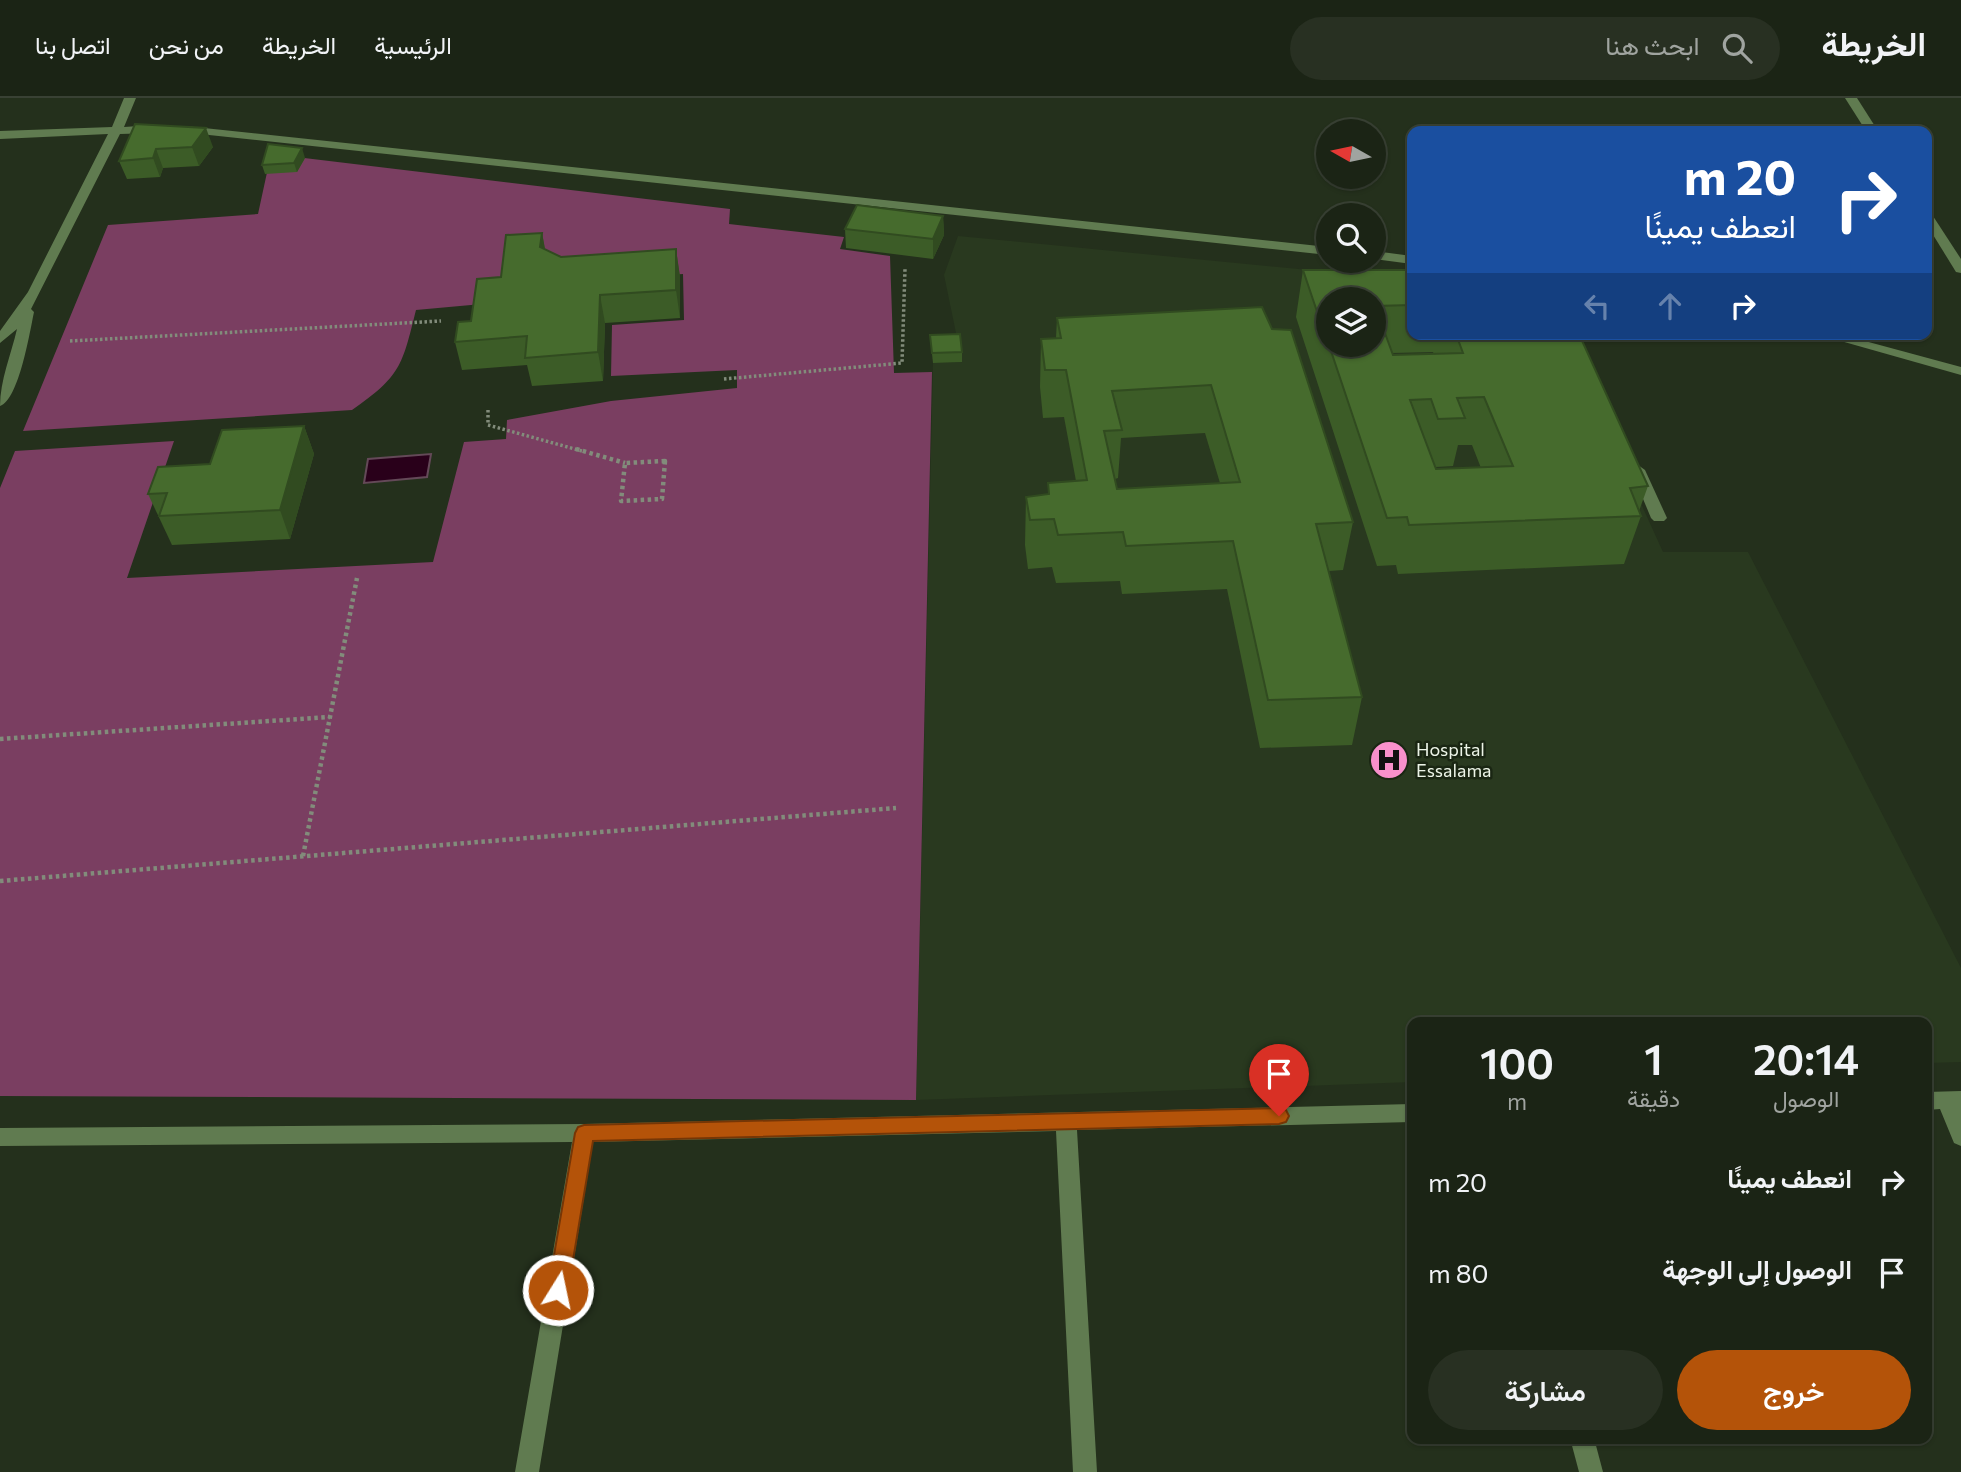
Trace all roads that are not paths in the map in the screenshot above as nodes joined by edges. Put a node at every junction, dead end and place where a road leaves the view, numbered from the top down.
1 (130, 98) edge
2 (1851, 98) edge
3 (1869, 126) edge
4 (117, 129) junction
5 (0, 135) edge
6 (1932, 224) edge
7 (1316, 250) edge
8 (1386, 257) edge
9 (1407, 259) edge
10 (1961, 269) edge
11 (29, 301) junction
12 (0, 339) edge
13 (1845, 340) edge
14 (1961, 371) edge
15 (0, 402) edge
16 (1632, 457) edge
17 (1659, 518) dead end
18 (1944, 1100) edge
19 (1407, 1113) edge
20 (1066, 1122) junction
21 (584, 1133) junction
22 (0, 1137) edge
23 (1961, 1137) edge
24 (1584, 1444) edge
25 (527, 1472) edge
26 (1085, 1472) edge
27 (1591, 1472) edge

1 - 4 street
2 - 3 street
4 - 5 street
4 - 7 street
4 - 11 street
6 - 10 street
8 - 9 street
11 - 12 street
11 - 15 street
13 - 14 street
16 - 17 street
18 - 23 street
19 - 20 street
20 - 21 street
20 - 26 street
21 - 22 street
21 - 25 street
24 - 27 street

